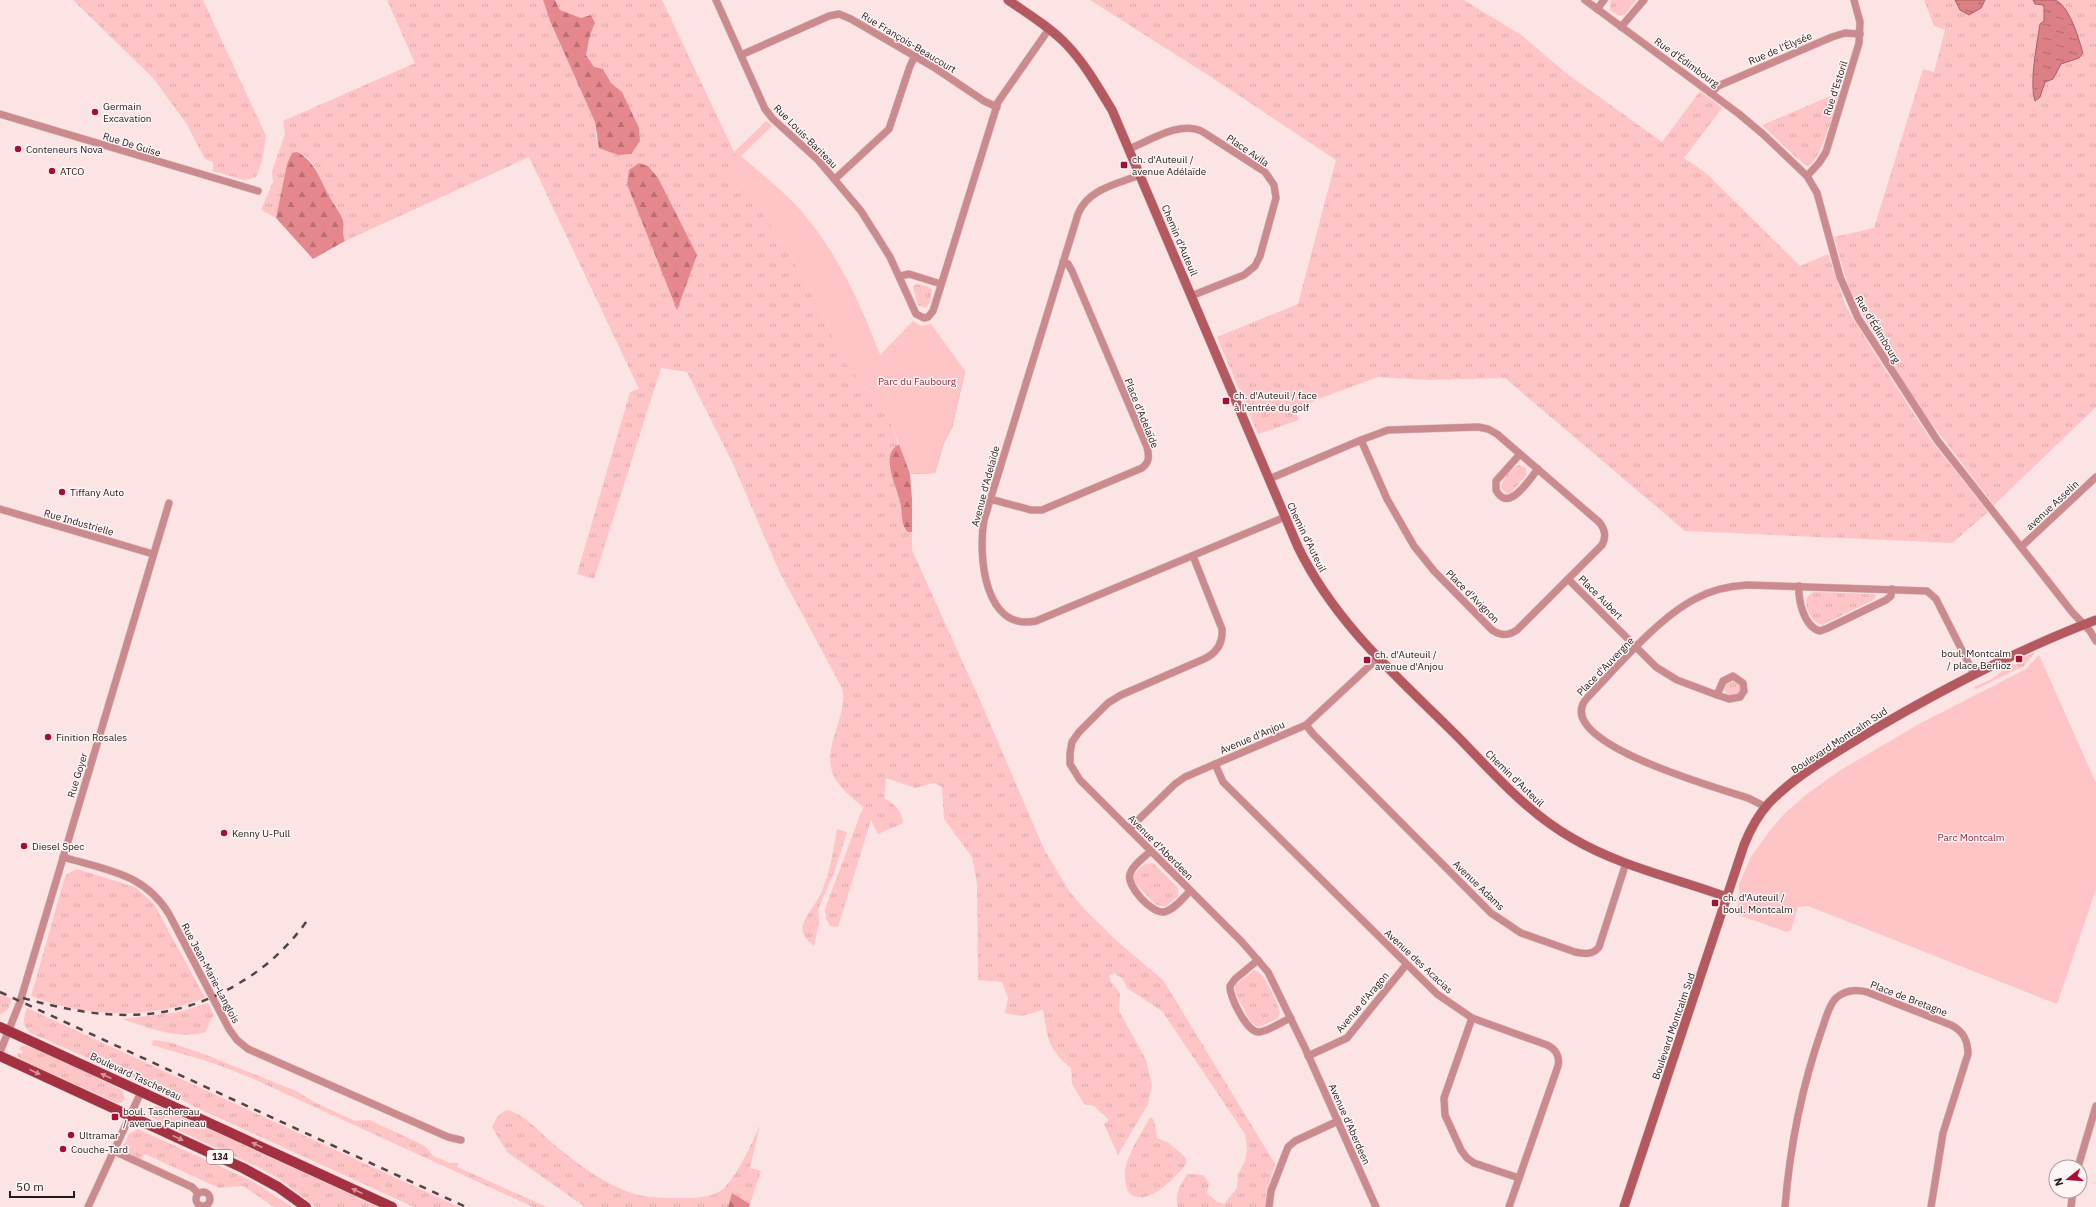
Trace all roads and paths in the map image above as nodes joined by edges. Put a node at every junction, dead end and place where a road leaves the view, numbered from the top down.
1 (716, 0) edge
2 (1008, 0) edge
3 (1585, 0) edge
4 (1604, 0) edge
5 (1644, 0) edge
6 (1854, 0) edge
7 (1597, 9) junction
8 (1621, 27) junction
9 (1049, 29) junction
10 (1860, 34) junction
11 (741, 55) junction
12 (916, 56) junction
13 (1711, 93) junction
14 (997, 107) junction
15 (0, 114) edge
16 (1130, 149) junction
17 (1140, 175) junction
18 (1807, 176) junction
19 (835, 179) junction
20 (258, 191) dead end
21 (1063, 262) junction
22 (900, 276) junction
23 (941, 284) junction
24 (1192, 296) junction
25 (1361, 440) junction
26 (1520, 454) junction
27 (1538, 469) junction
28 (2096, 477) edge
29 (1269, 479) junction
30 (990, 499) junction
31 (169, 503) dead end
32 (0, 509) edge
33 (1284, 517) junction
34 (2021, 547) junction
35 (153, 554) junction
36 (1193, 556) junction
37 (1568, 579) junction
38 (1799, 586) junction
39 (1892, 589) junction
40 (2096, 620) edge
41 (2084, 625) junction
42 (2096, 641) edge
43 (1636, 648) junction
44 (1378, 658) junction
45 (1974, 674) junction
46 (1717, 695) dead end
47 (1306, 725) junction
48 (1215, 764) junction
49 (1766, 807) junction
50 (1129, 829) junction
51 (1151, 851) junction
52 (63, 857) junction
53 (1626, 863) junction
54 (1190, 891) junction
55 (1727, 897) junction
56 (1258, 960) junction
57 (1406, 966) junction
58 (1291, 1018) junction
59 (1472, 1018) junction
60 (5, 1029) edge
61 (0, 1052) edge
62 (0, 1056) edge
63 (1308, 1056) junction
64 (141, 1092) junction
65 (2096, 1106) edge
66 (130, 1116) junction
67 (1338, 1121) junction
68 (461, 1140) dead end
69 (114, 1151) junction
70 (2080, 1159) edge
71 (1519, 1178) junction
72 (198, 1192) dead end
73 (88, 1207) edge
74 (306, 1207) edge
75 (392, 1207) edge
76 (1269, 1207) edge
77 (1376, 1207) edge
78 (1509, 1207) edge
79 (1624, 1207) edge
80 (1785, 1207) edge
81 (1931, 1207) edge

1 - 11 street, Rue Louis-Bariteau
2 - 9 street, Chemin d'Auteuil
3 - 7 street, Rue d'Édimbourg
4 - 7 street
5 - 8 street
6 - 10 street, Rue d'Estoril
7 - 8 street, Rue d'Édimbourg
8 - 13 street, Rue d'Édimbourg
9 - 14 street, Rue Louis-Bariteau
9 - 16 street, Chemin d'Auteuil
10 - 13 street, Rue de l'Élysée
10 - 18 street, Rue d'Estoril
11 - 12 street, Rue François-Beaucourt
11 - 19 street, Rue Louis-Bariteau
12 - 14 street, Rue François-Beaucourt
12 - 19 street
13 - 18 street, Rue d'Édimbourg
14 - 23 street, Rue Louis-Bariteau
15 - 20 street, Rue De Guise
16 - 17 street, Chemin d'Auteuil
16 - 24 street, Place Avila
17 - 21 street, Avenue d'Adelaïde
17 - 24 street, Chemin d'Auteuil
18 - 34 street, Rue d'Édimbourg
19 - 22 street, Rue Louis-Bariteau
21 - 30 street, Avenue d'Adelaïde
21 - 30 street, Place d'Adelaïde
22 - 23 street
22 - 23 street, Rue Louis-Bariteau
24 - 29 street, Chemin d'Auteuil
25 - 26 street, Place d'Avignon
25 - 29 street, Place d'Avignon
25 - 37 street, Place d'Avignon
26 - 27 street, Place d'Avignon
26 - 27 street
27 - 37 street, Place d'Avignon
28 - 34 street, avenue Asselin
29 - 33 street, Chemin d'Auteuil
30 - 36 street, Avenue d'Adelaïde
31 - 35 street, Rue Goyer
32 - 35 street, Rue Industrielle
33 - 36 street, Avenue d'Adelaïde
33 - 44 street, Chemin d'Auteuil
34 - 41 street, Rue d'Édimbourg
35 - 52 street, Rue Goyer
36 - 50 street, Avenue d'Aberdeen
37 - 43 street, Place Aubert
38 - 39 street, Place d'Auvergne
38 - 39 street
38 - 43 street, Place d'Auvergne
39 - 45 street, Place d'Auvergne
40 - 41 street, Boulevard Montcalm Sud
41 - 42 street, Rue d'Édimbourg
41 - 45 street, Boulevard Montcalm Sud
43 - 46 street, Place Aubert
43 - 49 street, Place d'Auvergne
44 - 47 street, Avenue d'Anjou
44 - 53 street, Chemin d'Auteuil
45 - 49 street, Boulevard Montcalm Sud
47 - 48 street, Avenue d'Anjou
47 - 53 street, Avenue Adams
48 - 50 street, Avenue d'Anjou
48 - 57 street, Avenue des Acacias
49 - 55 street, Boulevard Montcalm Sud
50 - 51 street, Avenue d'Aberdeen
51 - 54 street, Avenue d'Aberdeen
51 - 54 street
52 - 60 street, Rue Goyer
52 - 68 street, Rue Jean-Marie-Langlois
53 - 55 street, Chemin d'Auteuil
54 - 56 street, Avenue d'Aberdeen
55 - 79 street, Boulevard Montcalm Sud
56 - 58 street, Avenue d'Aberdeen
56 - 58 street
57 - 59 street, Avenue des Acacias
57 - 63 street, Avenue d'Aragon
58 - 63 street, Avenue d'Aberdeen
59 - 71 street
59 - 71 street, Avenue des Acacias
60 - 61 street, Rue Goyer
64 -> 60 main road, Boulevard Taschereau / 134
62 -> 66 main road, 134
63 - 67 street, Avenue d'Aberdeen
64 - 66 street
75 -> 64 main road, Boulevard Taschereau / 134
65 - 70 street
66 - 69 street
66 -> 74 main road, 134
67 - 76 street
67 - 77 street, Avenue d'Aberdeen
69 - 72 street
69 - 73 street
71 - 78 street, Avenue des Acacias
80 - 81 street, Place de Bretagne

